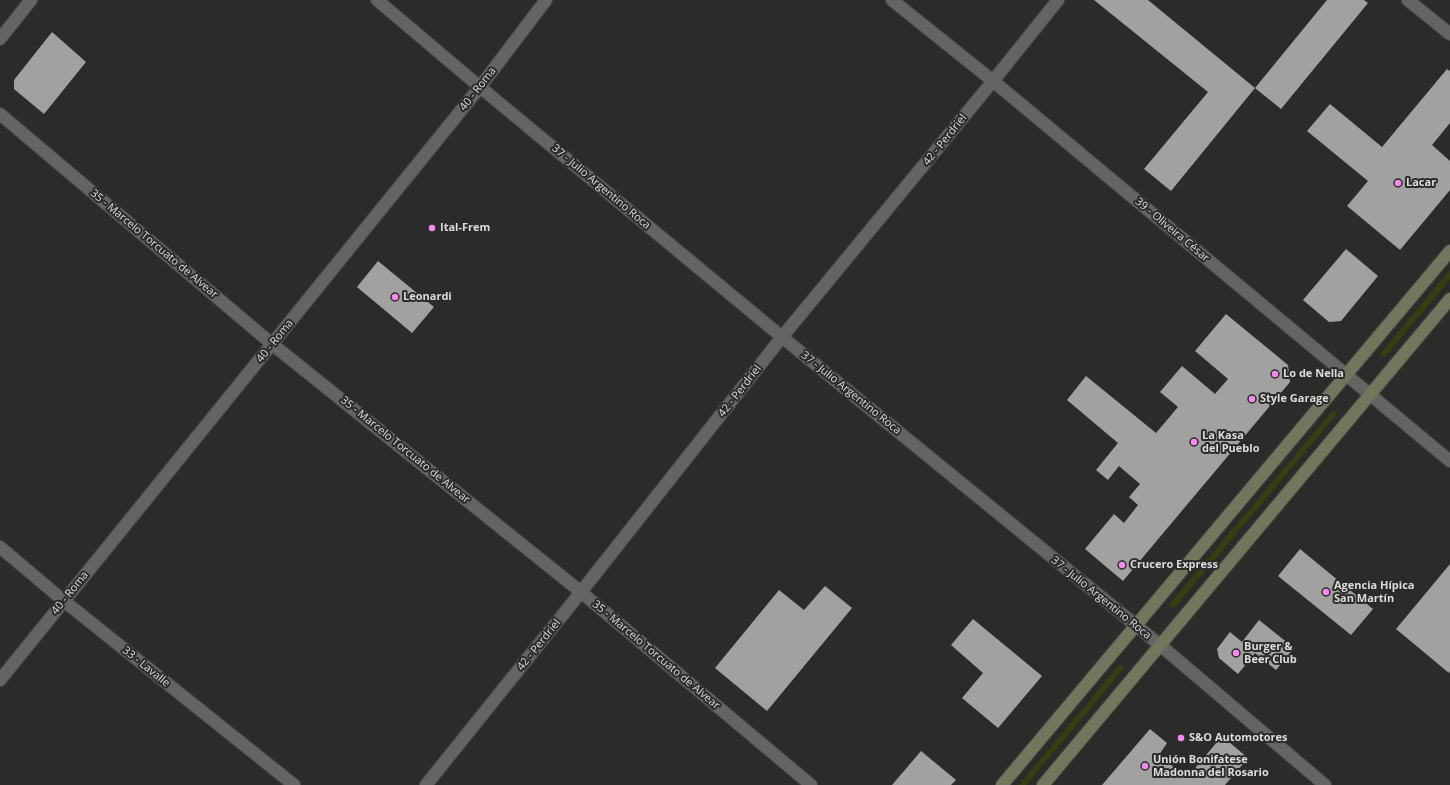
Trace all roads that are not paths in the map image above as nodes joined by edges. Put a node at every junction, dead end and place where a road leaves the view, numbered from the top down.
1 (31, 0) edge
2 (377, 0) edge
3 (546, 0) edge
4 (892, 0) edge
5 (1058, 0) edge
6 (1408, 0) edge
7 (1450, 34) edge
8 (0, 39) edge
9 (993, 81) junction
10 (480, 87) junction
11 (0, 114) edge
12 (1450, 251) edge
13 (1450, 299) edge
14 (782, 337) junction
15 (272, 344) junction
16 (1346, 375) junction
17 (1370, 394) junction
18 (1450, 460) edge
19 (0, 547) edge
20 (581, 592) junction
21 (64, 601) junction
22 (1135, 626) junction
23 (1160, 645) junction
24 (0, 680) edge
25 (294, 785) edge
26 (426, 785) edge
27 (811, 785) edge
28 (1002, 785) edge
29 (1043, 785) edge
30 (1325, 785) edge

1 - 8 street
2 - 10 street, 37 - Julio Argentino Roca
3 - 10 street, 40 - Roma
4 - 9 street, 39 - Oliveira César
5 - 9 street, 42 - Perdriel
6 - 7 street
9 - 14 street, 42 - Perdriel
9 - 16 street, 39 - Oliveira César
10 - 14 street, 37 - Julio Argentino Roca
10 - 15 street, 40 - Roma
11 - 15 street, 35 - Marcelo Torcuato de Alvear
12 - 16 main road
13 - 17 main road
14 - 20 street, 42 - Perdriel
14 - 22 street, 37 - Julio Argentino Roca
15 - 20 street, 35 - Marcelo Torcuato de Alvear
15 - 21 street, 40 - Roma
16 - 17 street, 39 - Oliveira César
16 - 22 main road
17 - 18 street, 39 - Oliveira César
17 - 23 main road
19 - 21 street, 33 - Lavalle
20 - 26 street, 42 - Perdriel
20 - 27 street, 35 - Marcelo Torcuato de Alvear
21 - 24 street, 40 - Roma
21 - 25 street, 33 - Lavalle
22 - 23 street, 37 - Julio Argentino Roca
22 - 28 main road
23 - 29 main road
23 - 30 street, 37 - Julio Argentino Roca

